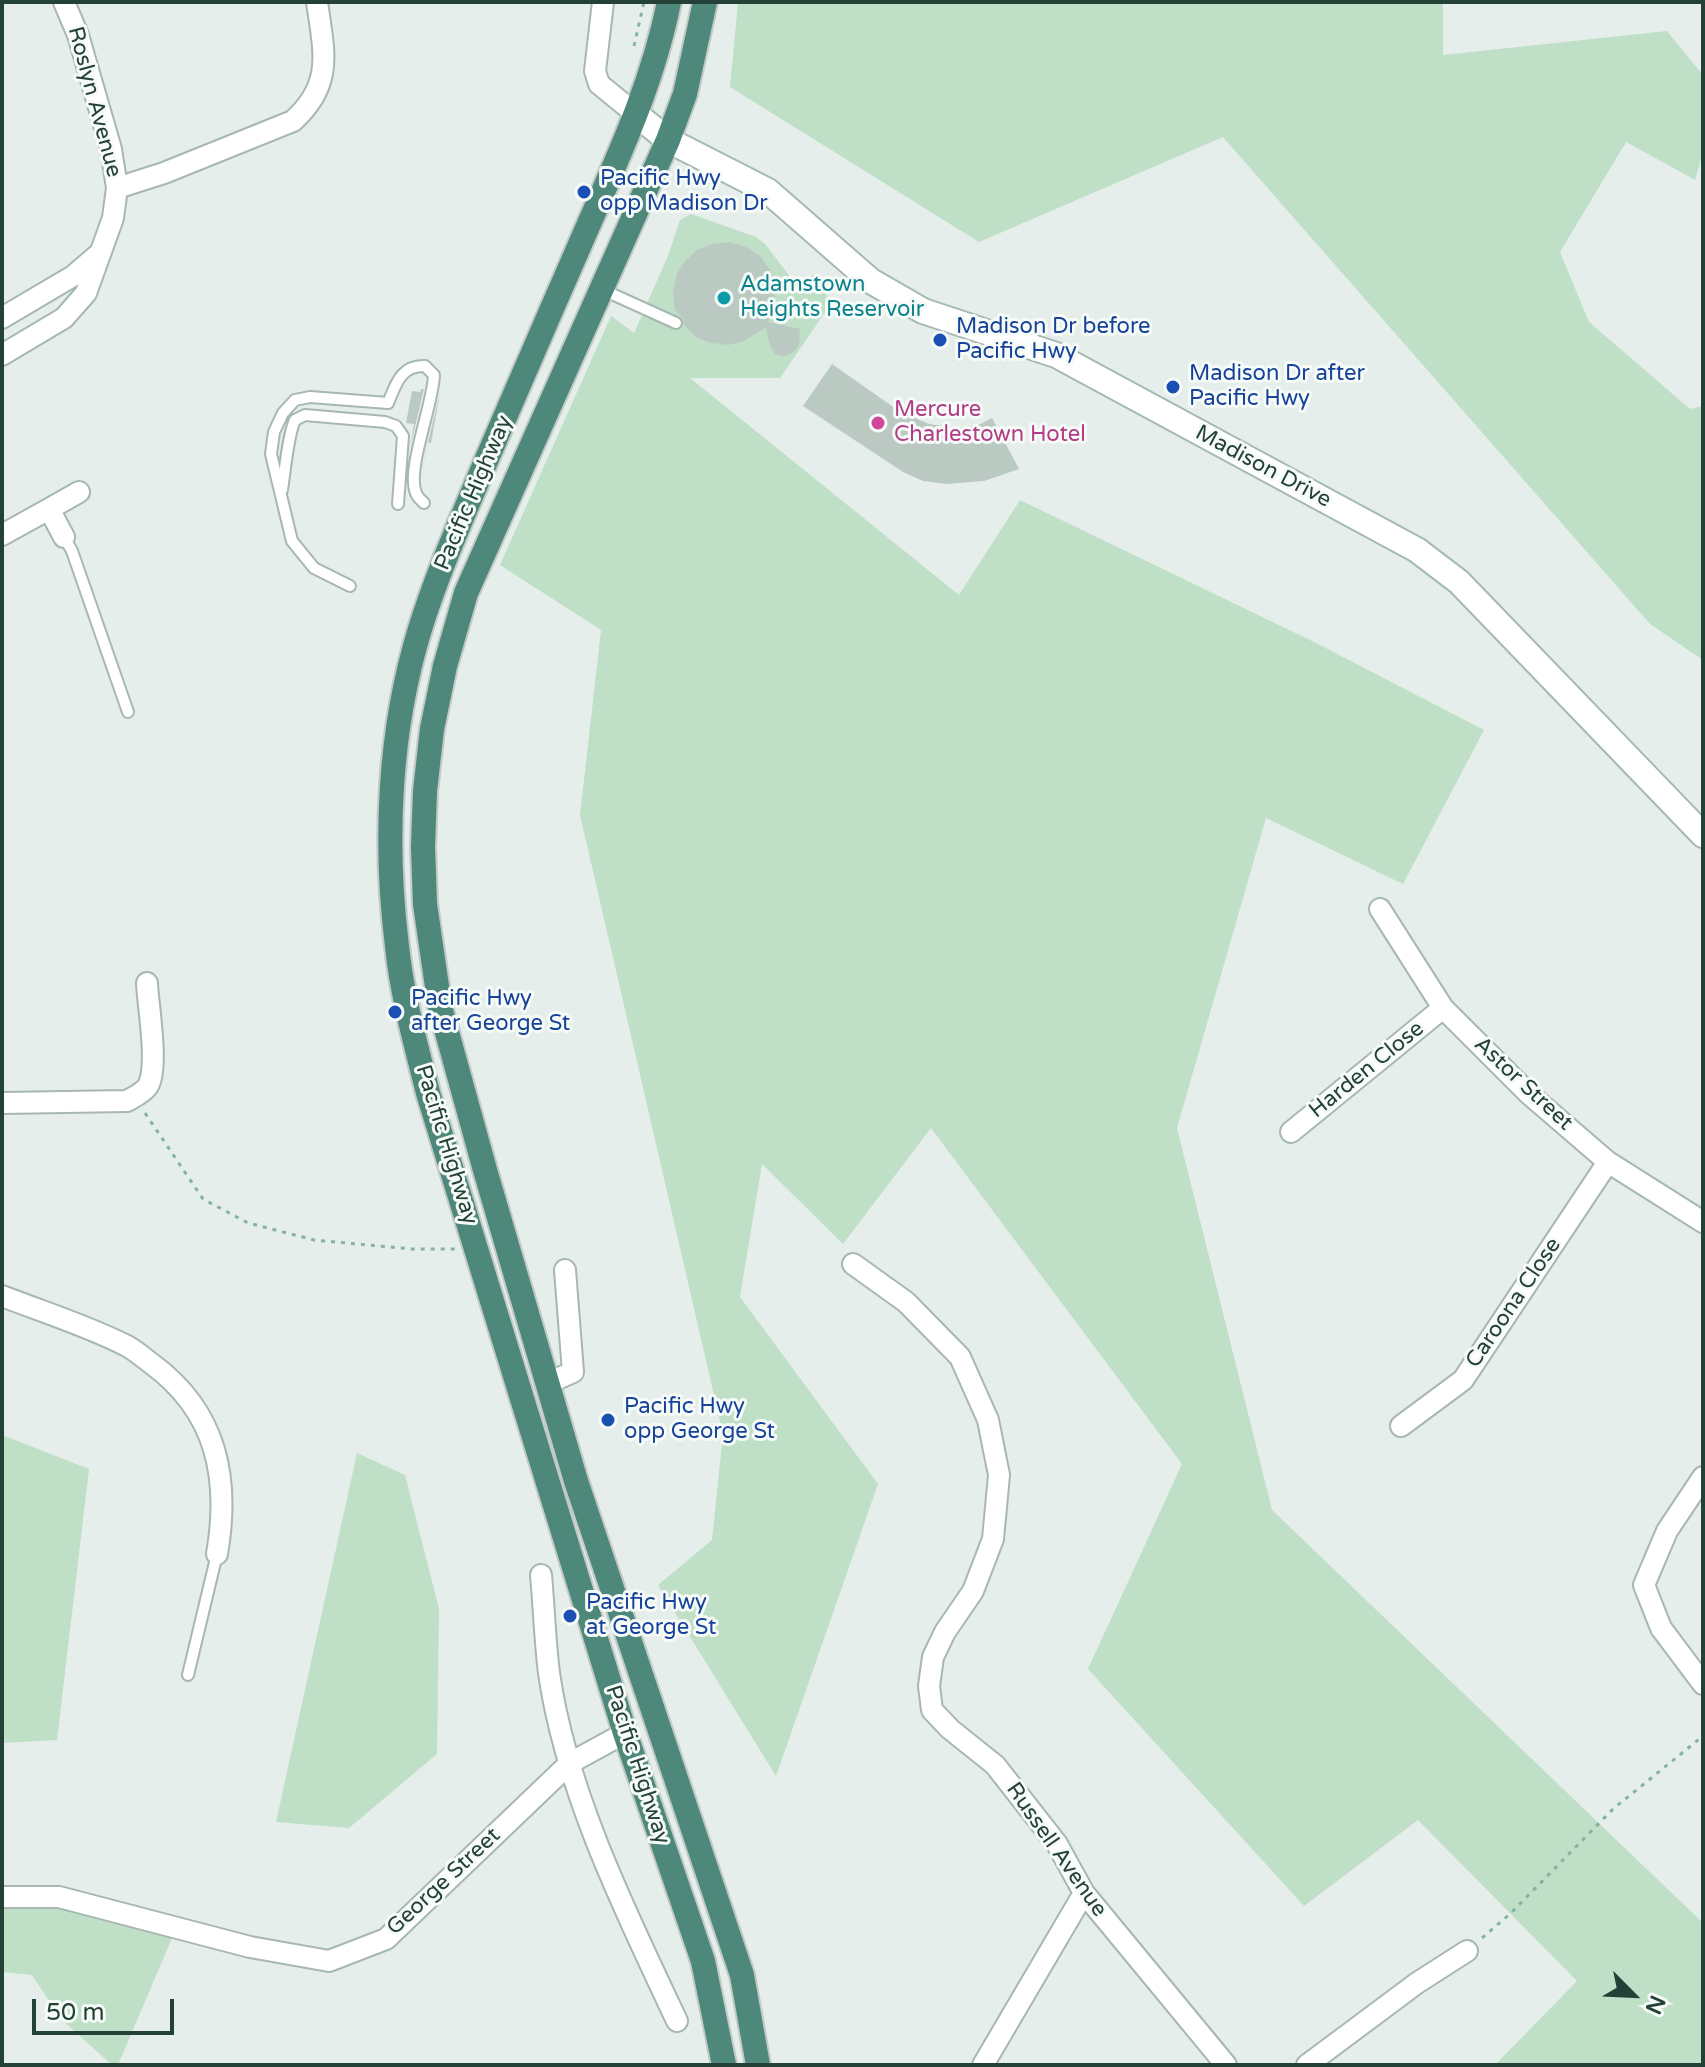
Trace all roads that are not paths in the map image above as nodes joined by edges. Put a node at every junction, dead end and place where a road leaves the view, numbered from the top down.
1 (64, 2) edge
2 (317, 2) edge
3 (603, 2) edge
4 (669, 2) edge
5 (705, 2) edge
6 (637, 115) junction
7 (668, 140) junction
8 (117, 188) junction
9 (104, 249) junction
10 (601, 289) junction
11 (2, 318) edge
12 (676, 323) dead end
13 (2, 355) edge
14 (79, 492) dead end
15 (281, 492) junction
16 (424, 503) dead end
17 (398, 504) dead end
18 (49, 509) junction
19 (2, 535) edge
20 (64, 537) joint
21 (350, 586) dead end
22 (128, 712) dead end
23 (1703, 835) edge
24 (1380, 909) dead end
25 (147, 983) dead end
26 (1443, 1008) junction
27 (2, 1103) edge
28 (1291, 1132) dead end
29 (1608, 1162) junction
30 (1703, 1222) edge
31 (853, 1264) dead end
32 (565, 1270) dead end
33 (2, 1296) edge
34 (548, 1383) junction
35 (1401, 1426) dead end
36 (1703, 1477) edge
37 (217, 1554) joint
38 (541, 1575) dead end
39 (188, 1675) dead end
40 (1703, 1684) edge
41 (625, 1733) junction
42 (570, 1763) junction
43 (1084, 1893) junction
44 (2, 1897) edge
45 (1467, 1951) road end
46 (677, 2021) dead end
47 (724, 2065) edge
48 (758, 2065) edge
49 (983, 2065) edge
50 (1226, 2065) edge
51 (1307, 2065) edge

1 - 8 street, Roslyn Avenue
2 - 8 street
3 - 6 street
4 - 6 highway, Pacific Highway
5 - 7 highway, Pacific Highway
6 - 7 main road, Madison Drive
6 - 41 highway, Pacific Highway
7 - 10 highway, Pacific Highway
7 - 23 main road, Madison Drive
8 - 9 street, Roslyn Avenue
9 - 11 street
9 - 13 street, Roslyn Avenue
10 - 12 lane
10 - 34 highway, Pacific Highway
14 - 18 street
15 - 16 lane
15 - 17 lane
15 - 21 lane
18 - 19 street
18 - 20 street
20 - 22 lane
24 - 26 street, Astor Street
25 - 27 street
26 - 28 street, Harden Close
26 - 29 street, Astor Street
29 - 30 street, Astor Street
29 - 35 street, Caroona Close
31 - 43 street, Russell Avenue
32 - 34 street
33 - 37 street
34 - 48 highway, Pacific Highway
36 - 40 street
37 - 39 lane
38 - 42 street
41 - 42 street, George Street
41 - 47 highway, Pacific Highway
42 - 44 street, George Street
42 - 46 street
43 - 49 street
43 - 50 street, Russell Avenue
45 - 51 street

